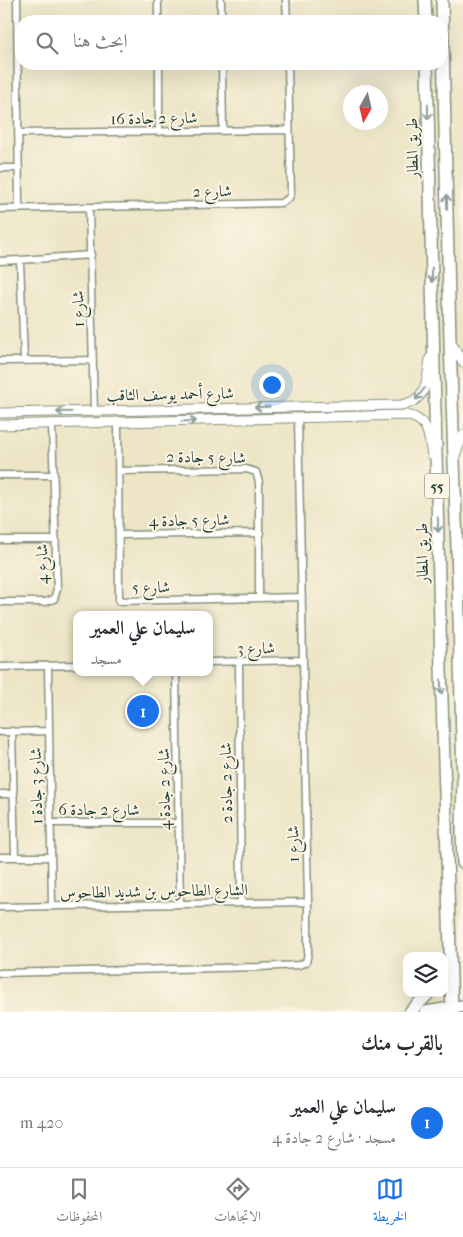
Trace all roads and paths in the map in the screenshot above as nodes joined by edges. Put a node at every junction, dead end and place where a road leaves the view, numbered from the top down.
1 (17, 0) edge
2 (158, 0) edge
3 (221, 0) edge
4 (286, 0) edge
5 (442, 0) edge
6 (425, 1) edge
7 (17, 15) edge
8 (158, 15) edge
9 (221, 15) edge
10 (286, 15) edge
11 (426, 15) edge
12 (442, 15) edge
13 (19, 70) edge
14 (159, 70) edge
15 (222, 70) edge
16 (288, 70) edge
17 (427, 70) edge
18 (444, 70) edge
19 (289, 130) junction
20 (223, 131) junction
21 (159, 132) junction
22 (18, 133) junction
23 (0, 168) edge
24 (19, 168) junction
25 (89, 207) junction
26 (0, 209) edge
27 (19, 209) junction
28 (90, 255) junction
29 (20, 260) junction
30 (0, 261) edge
31 (433, 330) junction
32 (450, 341) junction
33 (24, 360) junction
34 (93, 360) junction
35 (0, 361) edge
36 (463, 362) edge
37 (401, 405) junction
38 (161, 409) junction
39 (94, 411) junction
40 (0, 413) edge
41 (366, 416) junction
42 (298, 418) junction
43 (118, 422) junction
44 (135, 422) junction
45 (52, 424) junction
46 (0, 425) edge
47 (463, 435) edge
48 (454, 458) junction
49 (118, 470) junction
50 (54, 474) junction
51 (0, 475) edge
52 (437, 477) junction
53 (260, 533) junction
54 (119, 535) junction
55 (0, 540) edge
56 (55, 540) junction
57 (458, 578) junction
58 (302, 597) junction
59 (259, 598) junction
60 (0, 602) edge
61 (463, 608) edge
62 (303, 660) junction
63 (213, 662) edge
64 (239, 662) junction
65 (73, 665) edge
66 (48, 666) junction
67 (0, 667) edge
68 (176, 676) edge
69 (49, 730) junction
70 (12, 731) junction
71 (0, 732) edge
72 (463, 780) edge
73 (0, 794) edge
74 (14, 794) junction
75 (50, 823) junction
76 (178, 823) junction
77 (15, 857) junction
78 (51, 857) junction
79 (0, 858) edge
80 (463, 863) edge
81 (308, 902) junction
82 (241, 903) junction
83 (180, 904) junction
84 (52, 906) junction
85 (0, 907) edge
86 (448, 908) junction
87 (442, 952) edge
88 (0, 973) edge
89 (425, 997) edge
90 (456, 1009) edge
91 (410, 1012) edge
92 (426, 1012) edge

1 - 7 street
2 - 8 street
3 - 9 street
4 - 10 street
12 -> 5 highway, طريق المطار / 55
6 - 11 highway
13 - 22 street
14 - 21 street
15 - 20 street
16 - 19 street, شارع 2
17 -> 31 highway, طريق المطار / 55
32 -> 18 highway, طريق المطار / 55
19 - 20 street, شارع 2 جادة 16
19 - 25 street, شارع 2
20 - 21 street, شارع 2 جادة 16
21 - 22 street, شارع 2 جادة 16
22 - 24 street
23 - 24 street
24 - 27 street
25 - 27 street, شارع 2
25 - 28 street, شارع 1
26 - 27 street, شارع 2
28 - 29 street
28 - 34 street, شارع 1
29 - 30 street
29 - 33 street
31 -> 37 street
31 - 52 highway, طريق المطار / 55
32 - 36 street
32 - 48 highway, طريق المطار / 55
33 - 34 street
33 - 35 street
34 - 39 street, شارع 1
37 -> 38 street, شارع أحمد يوسف الثاقب
37 - 41 street
38 - 39 street, شارع أحمد يوسف الثاقب
38 - 44 street
39 -> 40 street, شارع أحمد يوسف الثاقب
41 - 42 street, شارع أحمد يوسف الثاقب
41 - 52 street, شارع أحمد يوسف الثاقب
44 -> 42 street, شارع أحمد يوسف الثاقب
42 - 58 street, شارع 1
43 - 44 street, شارع أحمد يوسف الثاقب
43 - 45 street, شارع أحمد يوسف الثاقب
43 - 49 street, شارع 5
45 - 46 street, شارع أحمد يوسف الثاقب
45 - 50 street, شارع 4
47 - 48 street
48 - 57 highway, طريق المطار / 55
49 - 53 street, شارع 5 جادة 2
49 - 54 street, شارع 5
50 - 51 street
50 - 56 street, شارع 4
52 -> 86 highway, طريق المطار / 55
53 - 54 street, شارع 5 جادة 4
53 - 59 street, شارع 5 جادة 2
54 - 59 street, شارع 5
55 - 56 street
56 - 60 street, شارع 4
57 - 61 street
57 - 72 highway, طريق المطار / 55
58 - 59 street, شارع 5
58 - 62 street, شارع 1
62 - 64 street, شارع 3
62 - 81 street, شارع 1
63 - 64 street, شارع 3
64 - 82 street, شارع 2 جادة 2
65 - 66 street
66 - 67 street
66 - 69 street, شارع 3 جادة 1
68 - 76 street, شارع 2 جادة 4
69 - 70 street
69 - 75 street, شارع 3 جادة 1
70 - 71 street
70 - 74 street
72 - 80 highway, طريق المطار / 55
73 - 74 street
74 - 77 street
75 - 76 street, شارع 2 جادة 6
75 - 78 street, شارع 3 جادة 1
76 - 83 street, شارع 2 جادة 4
77 - 78 street
77 - 79 street
78 - 84 street, شارع 3 جادة 1
81 - 82 street, الشارع الطاحوس بن شديد الطاحوس
81 - 88 street, شارع 1
82 - 83 street, الشارع الطاحوس بن شديد الطاحوس
83 - 84 street, الشارع الطاحوس بن شديد الطاحوس
84 - 85 street, الشارع الطاحوس بن شديد الطاحوس
86 - 87 highway
86 - 90 highway, طريق المطار / 55
89 - 91 highway
90 - 92 highway

